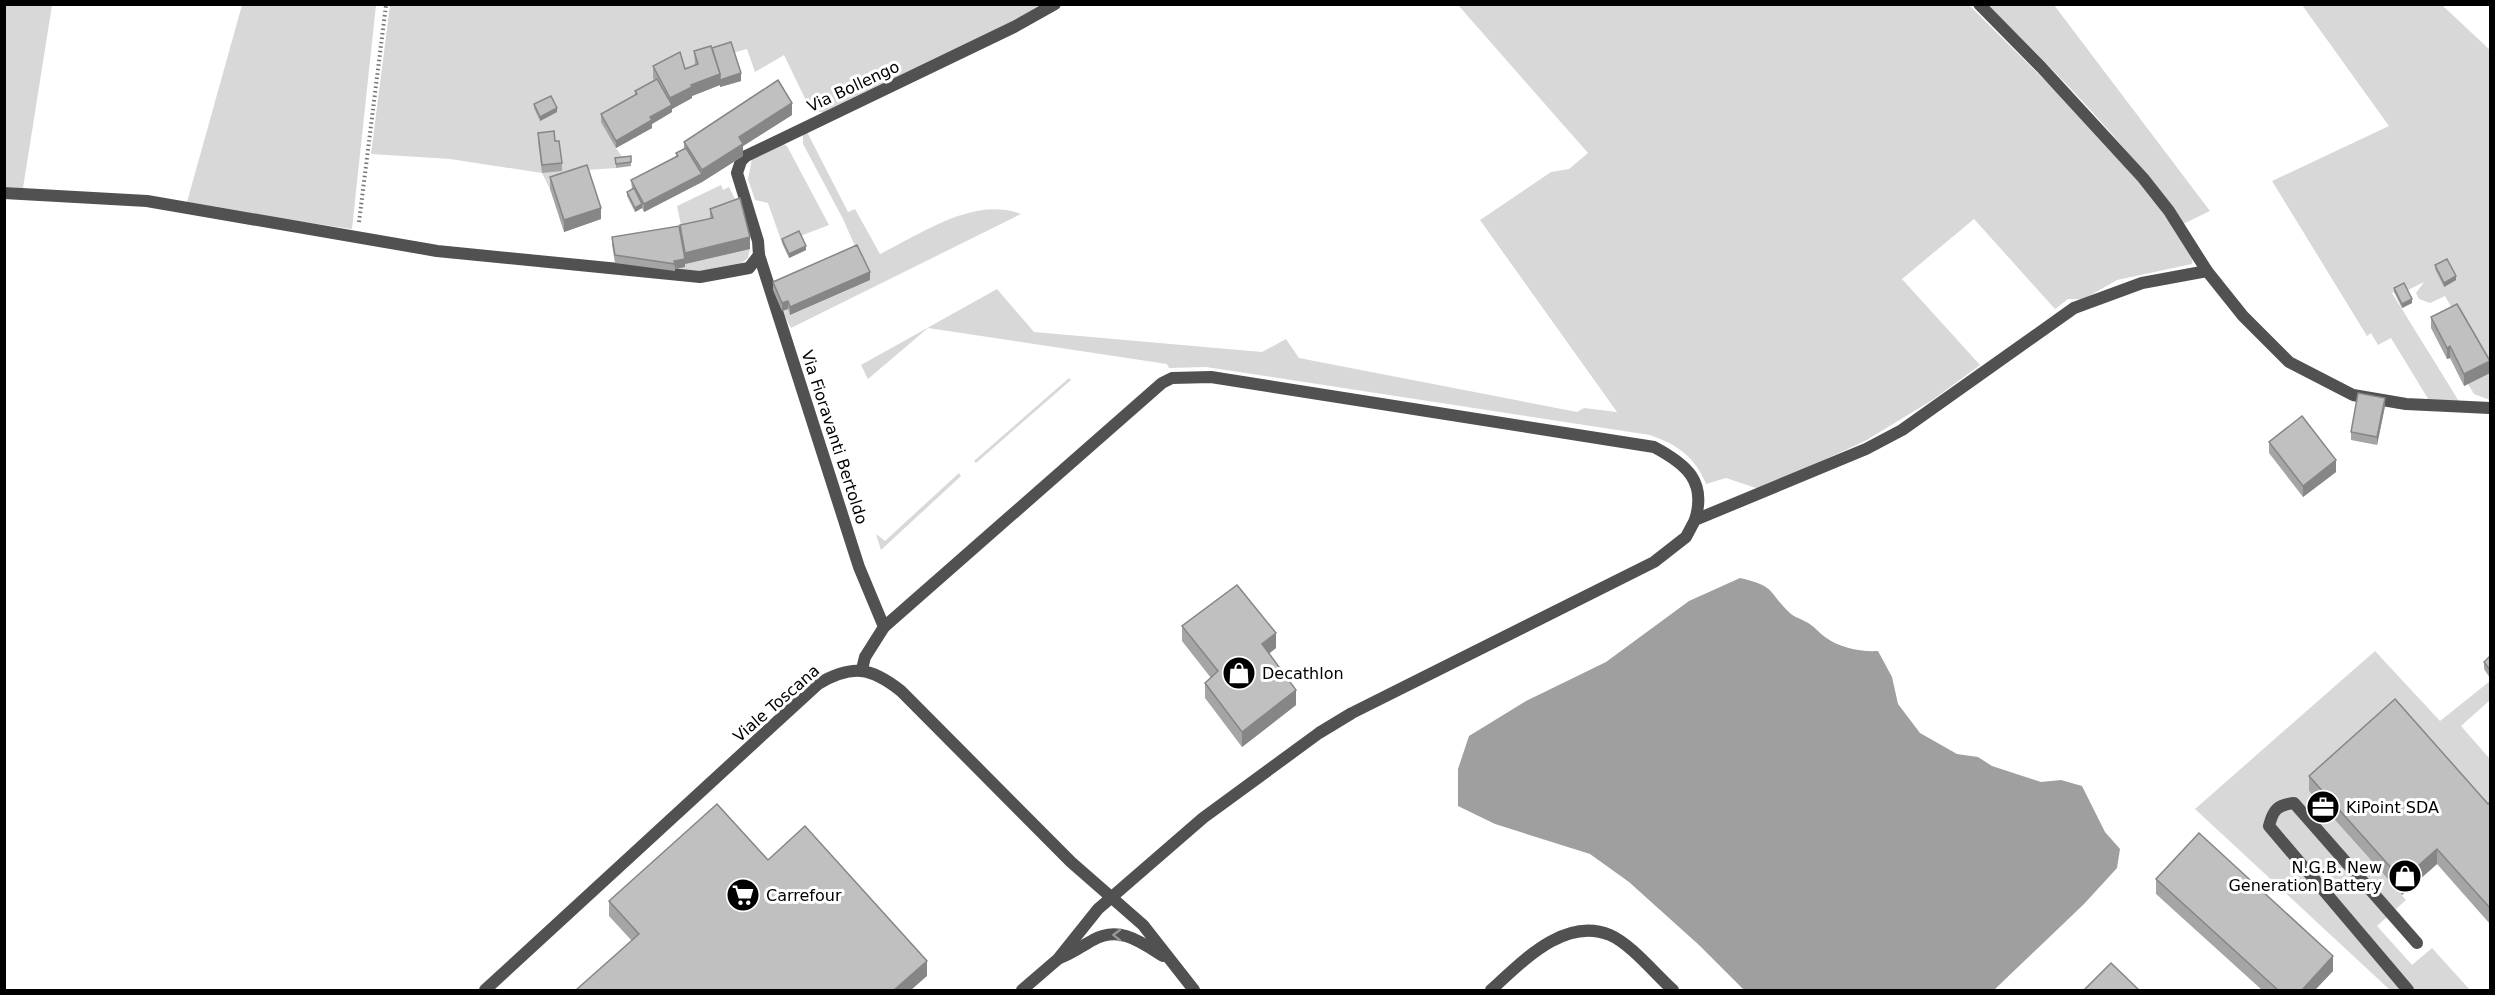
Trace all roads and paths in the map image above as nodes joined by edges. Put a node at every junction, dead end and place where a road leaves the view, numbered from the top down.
1 (1055, 4) edge
2 (1979, 4) edge
3 (386, 5) edge
4 (4, 193) edge
5 (357, 238) junction
6 (759, 255) junction
7 (2207, 271) junction
8 (2490, 408) edge
9 (1695, 520) junction
10 (884, 627) junction
11 (862, 669) junction
12 (1113, 897) junction
13 (2417, 943) dead end
14 (1058, 959) junction
15 (1169, 960) junction
16 (485, 990) edge
17 (1022, 990) edge
18 (1194, 990) edge
19 (1491, 990) edge
20 (1673, 990) edge
21 (2408, 990) edge

1 - 6 street, Via Bollengo
2 - 7 street
3 - 5 path
4 - 5 street
5 - 6 street
6 - 10 street, Via Fioravanti Bertoldo
7 - 8 street
7 - 9 street
9 - 10 street
9 - 12 street
10 - 11 street
11 - 12 street
11 - 16 street, Viale Toscana
12 - 14 street
12 - 15 street
13 - 21 street
15 -> 14 street
14 - 17 street
15 - 18 street
19 - 20 street

